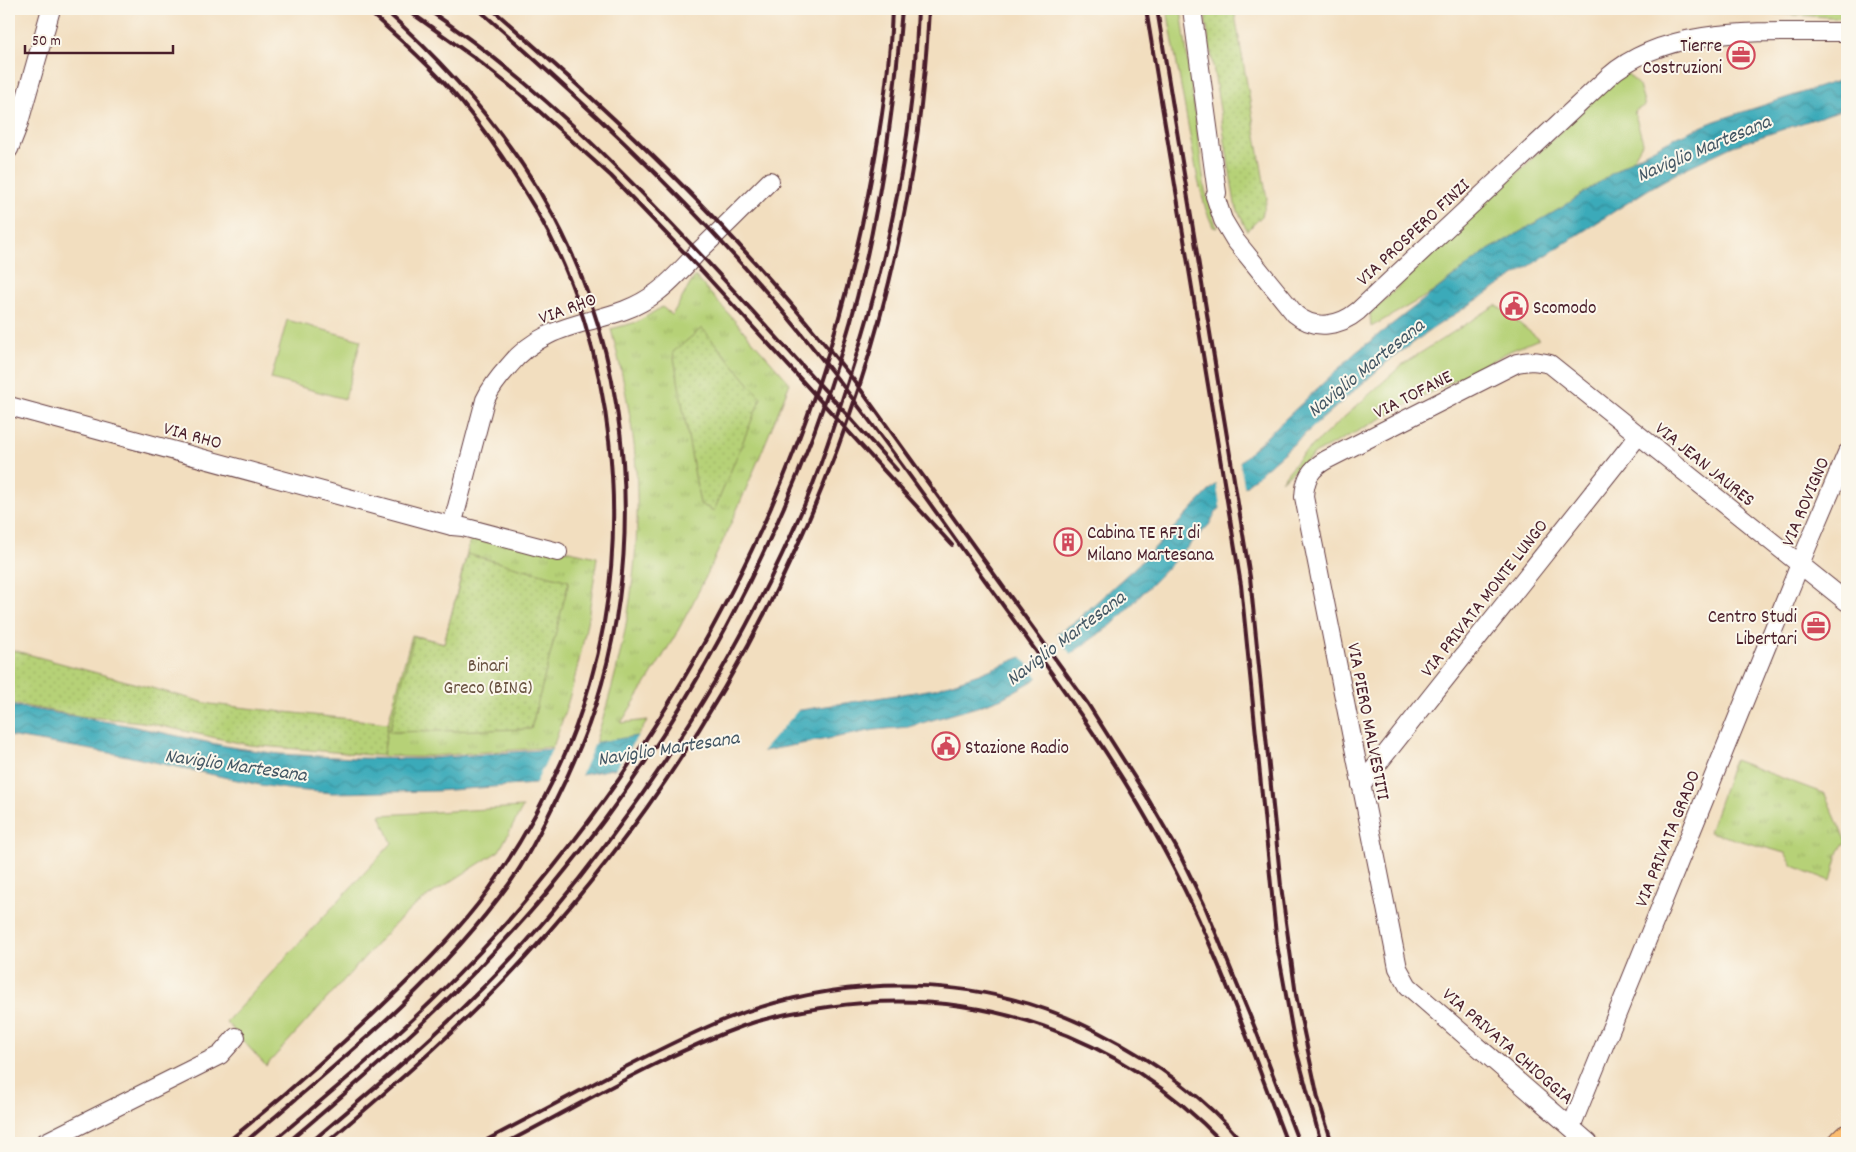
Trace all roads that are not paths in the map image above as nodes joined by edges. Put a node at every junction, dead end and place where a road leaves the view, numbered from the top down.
1 (50, 9) edge
2 (1192, 9) edge
3 (1847, 32) edge
4 (9, 146) edge
5 (770, 181) dead end
6 (1538, 361) joint
7 (9, 406) edge
8 (1638, 436) junction
9 (1847, 453) edge
10 (1310, 473) joint
11 (452, 526) junction
12 (558, 552) dead end
13 (1800, 565) junction
14 (1847, 602) edge
15 (1361, 785) junction
16 (1402, 977) joint
17 (236, 1037) dead end
18 (1571, 1127) junction
19 (1847, 1139) edge
20 (44, 1143) edge
21 (1589, 1143) edge
22 (1843, 1143) edge

1 - 4 street
2 - 3 street, VIA PROSPERO FINZI
5 - 11 street, VIA RHO
6 - 8 street, VIA JEAN JAURES
6 - 10 street, VIA TOFANE
7 - 11 street, VIA RHO
8 - 13 street, VIA JEAN JAURES
8 - 15 street, VIA PRIVATA MONTE LUNGO
9 - 13 street, VIA ROVIGNO
10 - 15 street, VIA PIERO MALVESTITI
11 - 12 street, VIA RHO
13 - 14 street, VIA JEAN JAURES
13 - 18 street, VIA PRIVATA GRADO
15 - 16 street, VIA PIERO MALVESTITI
16 - 18 street, VIA PRIVATA CHIOGGIA
17 - 20 street
18 - 21 street, VIA PRIVATA CHIOGGIA
19 - 22 main road

